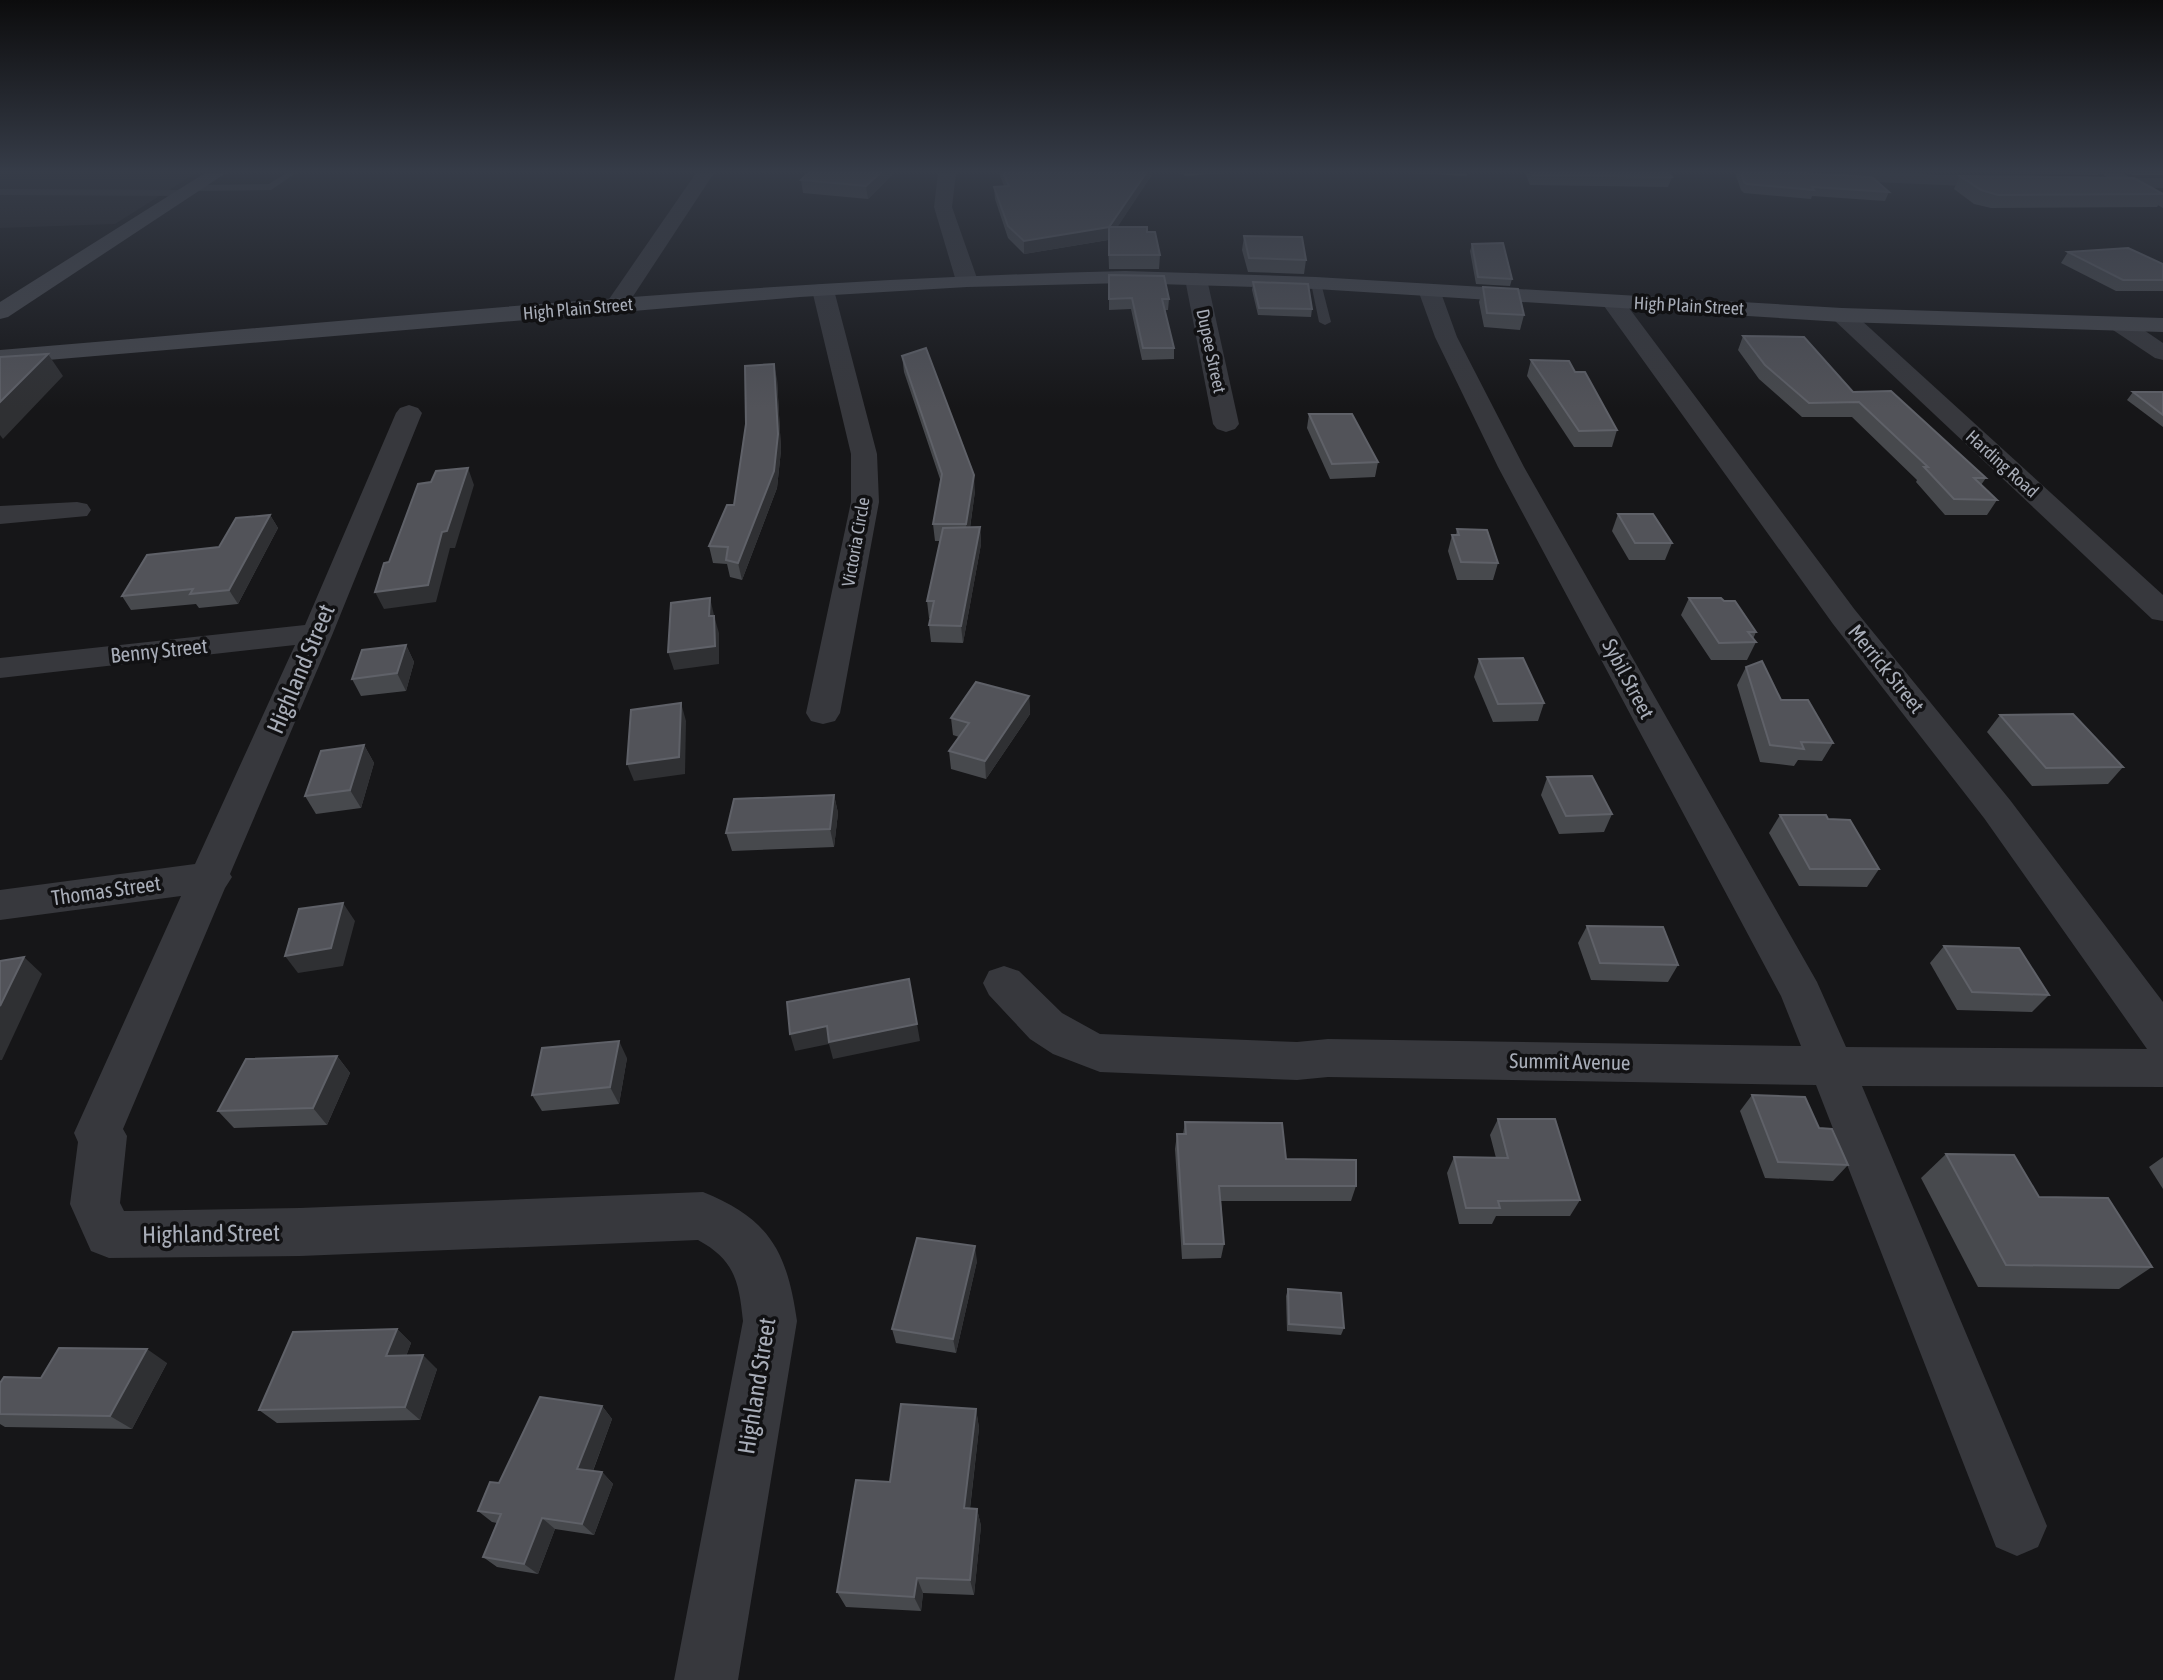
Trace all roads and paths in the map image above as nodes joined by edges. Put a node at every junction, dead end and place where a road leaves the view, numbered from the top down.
1 (94, 251) edge
2 (652, 251) edge
3 (957, 251) edge
4 (1196, 279) junction
5 (967, 281) junction
6 (1317, 283) junction
7 (823, 289) junction
8 (1430, 290) junction
9 (1612, 301) junction
10 (616, 305) junction
11 (0, 312) edge
12 (1842, 314) junction
13 (1325, 322) dead end
14 (2121, 325) junction
15 (2163, 325) edge
16 (2163, 353) edge
17 (0, 357) edge
18 (409, 413) dead end
19 (1226, 424) dead end
20 (77, 510) dead end
21 (0, 515) edge
22 (2163, 612) edge
23 (317, 633) junction
24 (0, 668) edge
25 (823, 713) dead end
26 (212, 877) junction
27 (0, 905) edge
28 (1004, 983) dead end
29 (2163, 1035) edge
30 (1832, 1065) junction
31 (2163, 1068) edge
32 (2017, 1526) dead end
33 (706, 1680) edge

1 - 11 main road
2 - 10 street
3 - 5 street
4 - 5 main road, High Plain Street
4 - 6 main road, High Plain Street
4 - 19 street, Dupee Street
5 - 7 main road, High Plain Street
6 - 8 main road, High Plain Street
6 - 13 lane
7 - 10 main road, High Plain Street
7 - 25 street, Victoria Circle
8 - 9 main road, High Plain Street
8 - 30 street, Sybil Street
9 - 12 main road, High Plain Street
9 - 29 street, Merrick Street
10 - 17 main road, High Plain Street
12 - 14 main road, High Plain Street
12 - 22 street, Harding Road
14 - 15 main road, High Plain Street
14 - 16 street
18 - 23 street, Highland Street
20 - 21 street
23 - 24 street, Benny Street
23 - 26 street, Highland Street
26 - 27 street, Thomas Street
26 - 33 street, Highland Street
28 - 30 street, Summit Avenue
30 - 31 street, Summit Avenue
30 - 32 street, Sybil Street

